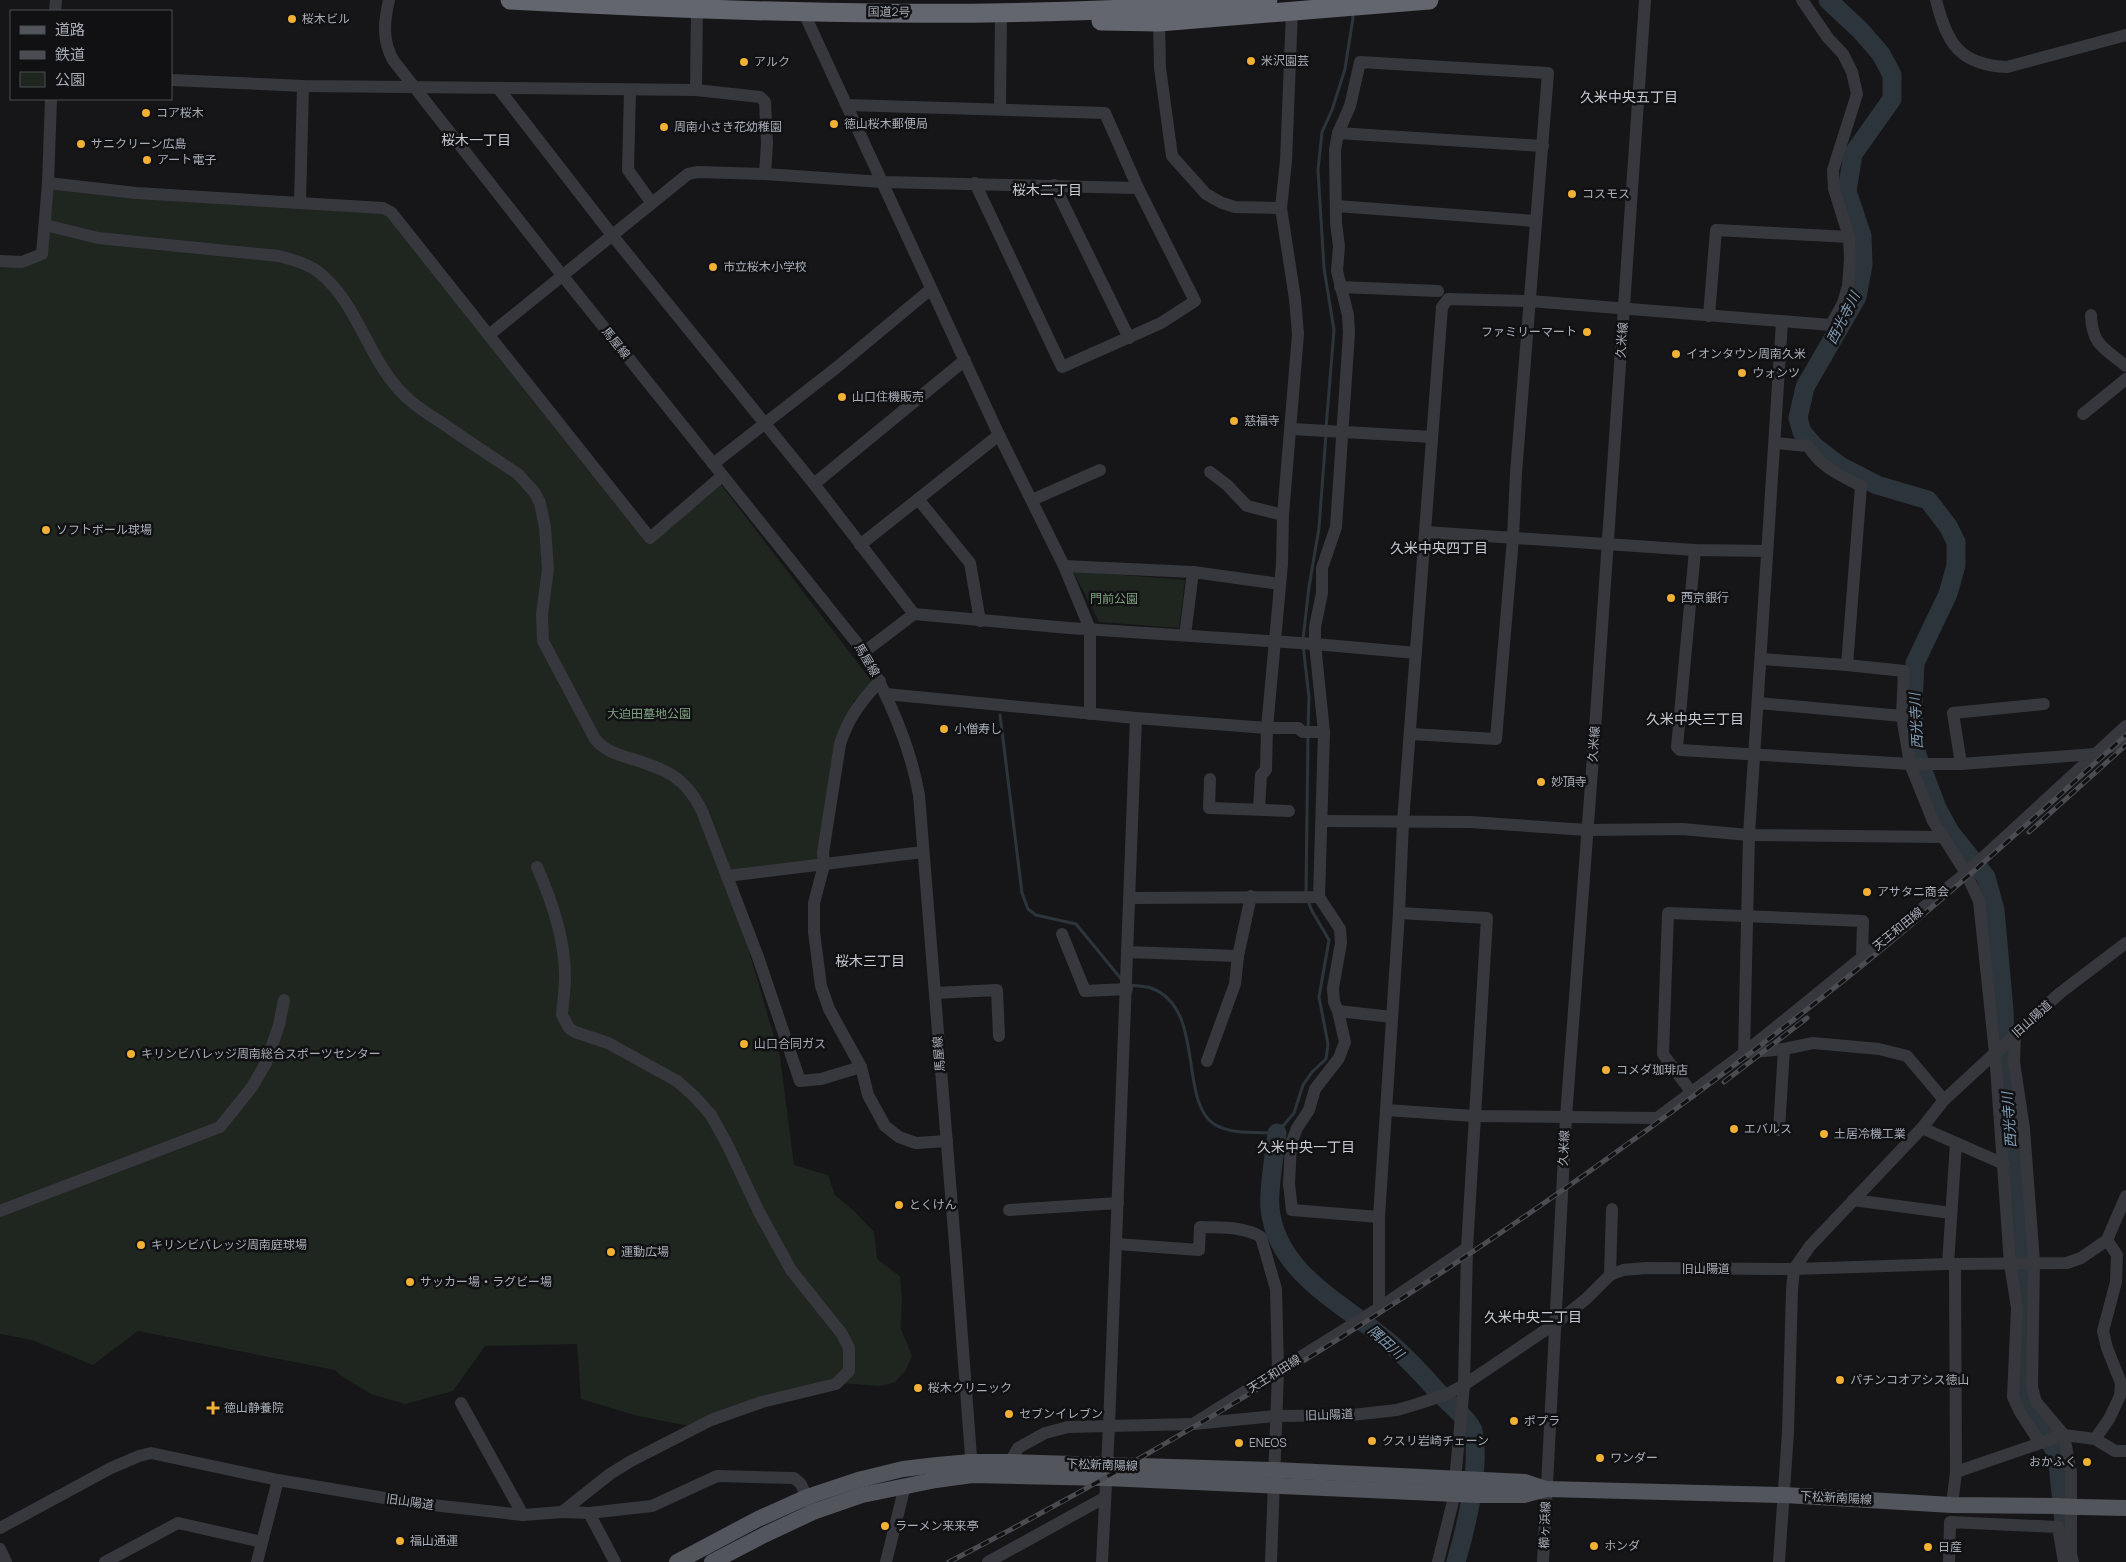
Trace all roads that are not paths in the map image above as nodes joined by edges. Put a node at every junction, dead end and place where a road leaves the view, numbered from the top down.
1 (389, 0) edge
2 (510, 0) edge
3 (1268, 0) edge
4 (1429, 0) edge
5 (1645, 0) edge
6 (1802, 0) edge
7 (1936, 0) edge
8 (697, 8) junction
9 (1292, 10) junction
10 (803, 11) junction
11 (1008, 12) junction
12 (1159, 22) junction
13 (2126, 35) edge
14 (172, 80) edge
15 (303, 86) junction
16 (414, 87) junction
17 (498, 88) junction
18 (630, 90) junction
19 (696, 90) junction
20 (51, 100) edge
21 (848, 105) junction
22 (1000, 109) junction
23 (1338, 133) junction
24 (1543, 146) junction
25 (765, 174) junction
26 (883, 182) junction
27 (974, 182) junction
28 (48, 183) junction
29 (1054, 185) junction
30 (1138, 188) junction
31 (651, 202) junction
32 (300, 203) junction
33 (1337, 206) junction
34 (1281, 208) junction
35 (1536, 221) junction
36 (45, 225) junction
37 (612, 234) junction
38 (1848, 237) junction
39 (0, 261) edge
40 (562, 276) junction
41 (1340, 287) junction
42 (931, 289) junction
43 (1438, 292) dead end
44 (1530, 301) junction
45 (1624, 309) junction
46 (2091, 315) dead end
47 (1709, 316) junction
48 (1782, 322) junction
49 (489, 335) junction
50 (1129, 338) junction
51 (965, 360) junction
52 (2126, 366) edge
53 (2126, 379) edge
54 (2083, 414) dead end
55 (764, 424) junction
56 (1292, 429) junction
57 (1342, 431) junction
58 (999, 435) junction
59 (1432, 437) junction
60 (1775, 444) junction
61 (713, 464) junction
62 (1100, 470) dead end
63 (1210, 472) dead end
64 (722, 476) junction
65 (814, 484) junction
66 (918, 499) junction
67 (1032, 500) junction
68 (1284, 515) junction
69 (1426, 532) junction
70 (1513, 538) junction
71 (1607, 544) junction
72 (860, 545) junction
73 (1695, 550) junction
74 (1767, 551) junction
75 (1064, 566) junction
76 (1193, 572) junction
77 (1280, 584) junction
78 (914, 614) junction
79 (980, 621) junction
80 (1090, 629) junction
81 (1185, 635) junction
82 (1275, 643) junction
83 (1315, 644) junction
84 (864, 652) junction
85 (1416, 653) junction
86 (1761, 659) junction
87 (1847, 664) junction
88 (880, 681) junction
89 (886, 694) junction
90 (1758, 703) junction
91 (2044, 704) dead end
92 (1090, 714) junction
93 (1902, 716) junction
94 (1136, 718) junction
95 (2126, 726) edge
96 (1267, 728) junction
97 (1324, 732) junction
98 (1411, 734) junction
99 (2126, 739) edge
100 (1755, 754) junction
101 (2096, 754) junction
102 (1910, 764) junction
103 (1961, 764) junction
104 (1210, 779) dead end
105 (1259, 809) junction
106 (1289, 811) dead end
107 (1322, 821) junction
108 (1403, 822) junction
109 (1587, 830) junction
110 (1749, 834) junction
111 (1943, 837) junction
112 (923, 852) junction
113 (824, 865) junction
114 (537, 867) dead end
115 (1966, 873) junction
116 (727, 876) junction
117 (1250, 896) junction
118 (1319, 897) junction
119 (1129, 898) junction
120 (1399, 913) junction
121 (1748, 917) junction
122 (1062, 934) dead end
123 (2126, 943) edge
124 (1127, 952) junction
125 (1238, 956) junction
126 (1862, 958) junction
127 (1127, 988) junction
128 (934, 994) junction
129 (284, 1000) dead end
130 (1338, 1011) junction
131 (1392, 1017) junction
132 (2015, 1034) junction
133 (999, 1036) dead end
134 (1784, 1049) junction
135 (1744, 1053) junction
136 (1995, 1053) junction
137 (1207, 1061) dead end
138 (861, 1067) junction
139 (1692, 1093) junction
140 (1944, 1100) junction
141 (1386, 1110) junction
142 (1474, 1116) junction
143 (1566, 1117) junction
144 (1922, 1128) junction
145 (1779, 1130) dead end
146 (946, 1141) junction
147 (1956, 1143) junction
148 (2004, 1164) junction
149 (2126, 1196) edge
150 (1853, 1200) junction
151 (1118, 1202) junction
152 (1612, 1209) dead end
153 (1009, 1210) dead end
154 (0, 1211) edge
155 (1951, 1213) junction
156 (1379, 1216) junction
157 (2107, 1240) junction
158 (1117, 1244) junction
159 (1467, 1248) junction
160 (2034, 1262) junction
161 (1951, 1264) junction
162 (2010, 1264) junction
163 (1794, 1269) junction
164 (1610, 1275) junction
165 (1379, 1308) junction
166 (1556, 1324) junction
167 (1278, 1371) junction
168 (1464, 1384) junction
169 (461, 1403) dead end
170 (1275, 1416) junction
171 (1194, 1424) junction
172 (1109, 1426) junction
173 (2064, 1435) junction
174 (2096, 1439) junction
175 (2040, 1443) junction
176 (2126, 1451) edge
177 (1010, 1462) junction
178 (972, 1469) junction
179 (1107, 1472) junction
180 (1956, 1472) junction
181 (1275, 1478) junction
182 (278, 1480) junction
183 (905, 1486) junction
184 (1457, 1487) junction
185 (1546, 1489) junction
186 (1784, 1495) junction
187 (1104, 1498) junction
188 (810, 1505) junction
189 (1952, 1505) junction
190 (2126, 1508) edge
191 (562, 1512) junction
192 (589, 1513) junction
193 (523, 1515) junction
194 (0, 1528) edge
195 (262, 1542) junction
196 (0, 1549) edge
197 (6, 1562) edge
198 (105, 1562) edge
199 (257, 1562) edge
200 (615, 1562) edge
201 (677, 1562) edge
202 (712, 1562) edge
203 (886, 1562) edge
204 (988, 1562) edge
205 (1102, 1562) edge
206 (1271, 1562) edge
207 (1438, 1562) edge
208 (1543, 1562) edge
209 (1779, 1562) edge
210 (1949, 1562) edge
211 (2064, 1562) edge
212 (2073, 1562) edge

1 - 16 street, 馬屋線
2 - 8 highway, 国道2号
3 - 11 highway, 国道2号
4 - 9 highway
5 - 45 street, 久米線
6 - 38 street
7 - 13 street
8 - 10 highway, 国道2号
8 - 19 street
9 - 12 highway
9 - 34 street
10 - 11 highway, 国道2号
10 - 21 street
11 - 12 highway
11 - 22 street
12 - 34 street
14 - 15 street
15 - 16 street
15 - 32 street
16 - 17 street
16 - 40 street, 馬屋線
17 - 18 street
17 - 37 street
18 - 19 street
18 - 31 street
19 - 25 street
20 - 28 street
21 - 22 street
21 - 26 street
22 - 30 street
23 - 24 street
23 - 24 street
23 - 33 street
24 - 35 street
25 - 26 street
25 - 31 street
26 - 27 street
26 - 42 street
27 - 29 street
27 - 50 street
28 - 32 street
28 - 36 street
29 - 30 street
29 - 50 street
30 - 50 street
31 - 37 street
32 - 49 street
33 - 35 street
33 - 41 street
34 - 56 street
35 - 44 street
36 - 39 street
36 - 116 street
37 - 40 street
37 - 55 street
38 - 47 street
38 - 48 street
40 - 49 street
40 - 61 street, 馬屋線
41 - 43 street
41 - 57 street
42 - 51 street
42 - 55 street
44 - 45 street
44 - 59 street
44 - 70 street
45 - 47 street
45 - 71 street, 久米線
46 - 52 street
47 - 48 street
48 - 60 street
49 - 64 street
51 - 58 street
51 - 65 street
53 - 54 street
55 - 61 street
55 - 65 street
56 - 57 street
56 - 68 street
57 - 59 street
57 - 83 street
58 - 66 street
58 - 67 street
59 - 69 street
60 - 74 street
60 - 87 street
61 - 64 street, 馬屋線
62 - 67 street
63 - 68 street
64 - 84 street, 馬屋線
65 - 72 street
66 - 72 street
66 - 79 street
67 - 75 street
68 - 77 street
69 - 70 street
69 - 85 street
70 - 71 street
70 - 98 street
71 - 73 street
71 - 109 street, 久米線
72 - 78 street
73 - 74 street
73 - 100 street
74 - 86 street
75 - 76 street
75 - 80 street
76 - 77 street
76 - 81 street
77 - 82 street
78 - 79 street
78 - 84 street
79 - 80 street
80 - 81 street
80 - 92 street
81 - 82 street
82 - 83 street
82 - 96 street
83 - 85 street
83 - 97 street
84 - 88 street, 馬屋線
85 - 98 street
86 - 87 street
86 - 90 street
87 - 93 street
88 - 89 street, 馬屋線
88 - 113 street
89 - 92 street
89 - 112 street, 馬屋線
90 - 93 street
90 - 100 street
91 - 103 street
92 - 94 street
93 - 102 street
94 - 96 street
94 - 119 street
95 - 101 street, 天王和田線
96 - 97 street
96 - 105 street
97 - 107 street
98 - 108 street
99 - 101 street
100 - 102 street
100 - 110 street
101 - 103 street
101 - 115 street, 天王和田線
102 - 103 street
102 - 111 street
104 - 105 street
105 - 106 street
107 - 108 street
107 - 118 street
108 - 109 street
108 - 120 street
109 - 110 street
109 - 143 street, 久米線
110 - 111 street
110 - 121 street
111 - 115 street
112 - 113 street
112 - 128 street, 馬屋線
113 - 116 street
113 - 138 street
114 - 191 street
115 - 126 street, 天王和田線
115 - 136 street
116 - 138 street
117 - 118 street
117 - 119 street
117 - 125 street
118 - 130 street
119 - 124 street
120 - 131 street
120 - 142 street
121 - 126 street
121 - 135 street
121 - 139 street
122 - 127 street
123 - 132 street, 旧山陽道
124 - 125 street
124 - 127 street
125 - 137 street
126 - 135 street, 天王和田線
127 - 151 street
128 - 133 street
128 - 146 street, 馬屋線
129 - 154 street
130 - 131 street
130 - 156 street
131 - 141 street
132 - 136 street, 旧山陽道
132 - 160 street
134 - 135 street
134 - 140 street
134 - 145 street
135 - 139 street, 天王和田線
136 - 140 street, 旧山陽道
136 - 148 street
138 - 146 street
139 - 143 street, 天王和田線
140 - 144 street, 旧山陽道
141 - 142 street
141 - 156 street
142 - 143 street
142 - 159 street
143 - 166 street, 久米線
144 - 147 street
144 - 150 street, 旧山陽道
146 - 178 street, 馬屋線
147 - 148 street
147 - 155 street
148 - 162 street
149 - 157 street
150 - 155 street
150 - 163 street, 旧山陽道
151 - 153 street
151 - 158 street
152 - 164 street
155 - 161 street
156 - 165 street
157 - 160 street
157 - 174 street
158 - 167 street
158 - 172 street
159 - 165 street, 天王和田線
159 - 168 street
160 - 162 street
160 - 173 street
161 - 162 street
161 - 163 street
161 - 180 street
162 - 175 street
163 - 164 street, 旧山陽道
163 - 186 street
164 - 166 street, 旧山陽道
165 - 167 street, 天王和田線
166 - 168 street, 旧山陽道
166 - 185 street, 久米線
167 - 170 street
167 - 171 street, 天王和田線
168 - 170 street, 旧山陽道
168 - 184 street
169 - 193 street
170 - 171 street, 旧山陽道
170 - 181 street
171 - 172 street
172 - 177 street
172 - 179 street
173 - 174 street
173 - 175 street
173 - 212 street
174 - 176 street
175 - 180 street
177 - 178 main road, 下松新南陽線
177 - 179 main road, 下松新南陽線
178 - 179 main road, 下松新南陽線
178 - 183 main road, 下松新南陽線
178 - 188 main road, 下松新南陽線
179 - 181 main road, 下松新南陽線
179 - 187 street
180 - 189 street
181 - 184 main road, 下松新南陽線
181 - 206 street
182 - 193 street, 旧山陽道
182 - 194 street, 旧山陽道
182 - 195 street
183 - 188 main road, 下松新南陽線
183 - 203 street
184 - 185 main road, 下松新南陽線
184 - 207 street
185 - 186 main road, 下松新南陽線
185 - 208 street, 櫛ヶ浜線
186 - 189 main road, 下松新南陽線
186 - 209 street
187 - 204 street
187 - 205 street
188 - 192 street, 旧山陽道
188 - 201 main road, 下松新南陽線
188 - 202 main road, 下松新南陽線
189 - 190 main road, 下松新南陽線, bridge
191 - 192 street, 旧山陽道
191 - 193 street, 旧山陽道
192 - 200 street
195 - 198 street
195 - 199 street
196 - 197 street
210 - 211 street

